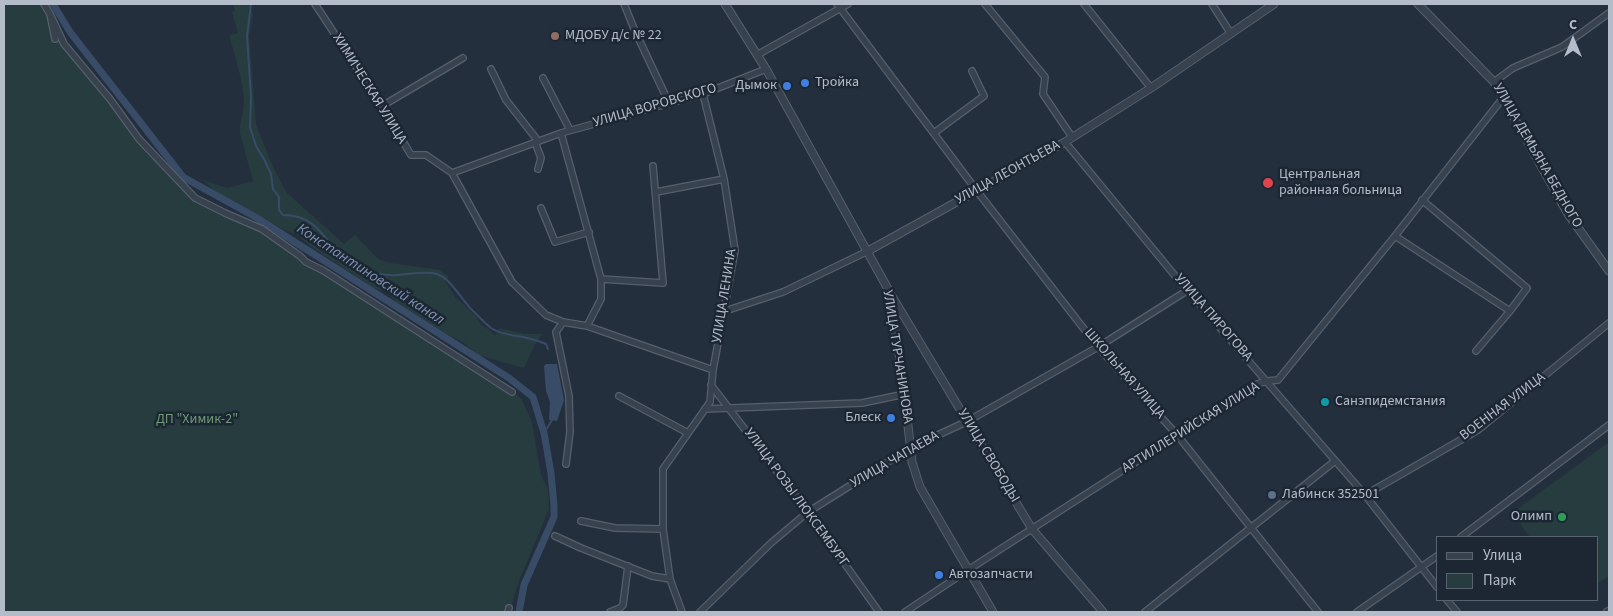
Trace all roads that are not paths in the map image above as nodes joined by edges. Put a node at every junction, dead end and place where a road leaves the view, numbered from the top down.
1 (44, 4) edge
2 (315, 4) edge
3 (624, 4) edge
4 (725, 4) edge
5 (848, 4) edge
6 (985, 4) edge
7 (1084, 4) edge
8 (1212, 4) edge
9 (1274, 4) edge
10 (1418, 4) edge
11 (838, 6) edge
12 (50, 14) junction
13 (1609, 15) edge
14 (1231, 34) junction
15 (54, 39) dead end
16 (757, 55) junction
17 (464, 58) dead end
18 (491, 69) dead end
19 (766, 69) junction
20 (972, 71) dead end
21 (543, 78) dead end
22 (1494, 82) junction
23 (1151, 88) junction
24 (703, 94) junction
25 (1502, 99) junction
26 (669, 103) junction
27 (382, 106) junction
28 (570, 130) junction
29 (561, 133) junction
30 (934, 133) junction
31 (1072, 137) junction
32 (536, 142) junction
33 (1065, 142) junction
34 (653, 166) dead end
35 (538, 169) dead end
36 (452, 173) junction
37 (724, 179) junction
38 (977, 191) junction
39 (656, 192) junction
40 (1422, 200) junction
41 (540, 208) dead end
42 (589, 232) junction
43 (1395, 236) junction
44 (868, 251) junction
45 (1609, 270) edge
46 (601, 280) junction
47 (888, 289) junction
48 (1188, 290) junction
49 (725, 311) junction
50 (1510, 311) junction
51 (563, 322) junction
52 (1609, 323) edge
53 (586, 326) junction
54 (1098, 347) junction
55 (1476, 351) dead end
56 (713, 370) junction
57 (1267, 380) junction
58 (711, 385) junction
59 (512, 392) dead end
60 (905, 394) junction
61 (618, 396) dead end
62 (729, 408) junction
63 (705, 409) junction
64 (968, 421) junction
65 (1609, 425) edge
66 (688, 433) junction
67 (1178, 436) junction
68 (910, 448) junction
69 (1335, 461) junction
70 (566, 464) dead end
71 (1365, 496) junction
72 (808, 512) junction
73 (581, 520) dead end
74 (1252, 527) junction
75 (663, 529) junction
76 (1032, 529) junction
77 (555, 536) dead end
78 (1462, 536) edge
79 (1436, 557) edge
80 (628, 566) junction
81 (1422, 568) junction
82 (968, 570) junction
83 (670, 579) junction
84 (1436, 586) edge
85 (1448, 601) edge
86 (610, 612) edge
87 (682, 612) edge
88 (700, 612) edge
89 (879, 612) edge
90 (906, 612) edge
91 (992, 612) edge
92 (1103, 612) edge
93 (1145, 612) edge
94 (1318, 612) edge
95 (1358, 612) edge
96 (1457, 612) edge

1 - 12 street
2 - 27 street, ХИМИЧЕСКАЯ УЛИЦА
3 - 26 street
4 - 16 street, УЛИЦА ТУРЧАНИНОВА
5 - 11 street
6 - 31 street
7 - 23 street
8 - 14 street
9 - 14 street, УЛИЦА ЛЕОНТЬЕВА
10 - 22 street, УЛИЦА ДЕМЬЯНА БЕДНОГО
11 - 16 street
11 - 30 street, ШКОЛЬНАЯ УЛИЦА
12 - 15 street
12 - 59 street
13 - 22 street
14 - 23 street, УЛИЦА ЛЕОНТЬЕВА
16 - 19 street, УЛИЦА ТУРЧАНИНОВА
17 - 27 street
18 - 32 street
19 - 24 street, УЛИЦА ВОРОВСКОГО
19 - 44 street, УЛИЦА ТУРЧАНИНОВА
20 - 30 street
21 - 28 street
22 - 25 street, УЛИЦА ДЕМЬЯНА БЕДНОГО
23 - 31 street, УЛИЦА ЛЕОНТЬЕВА
24 - 26 street, УЛИЦА ВОРОВСКОГО
24 - 37 street, УЛИЦА ЛЕНИНА
25 - 40 street, АРТИЛЛЕРИЙСКАЯ УЛИЦА
25 - 45 street, УЛИЦА ДЕМЬЯНА БЕДНОГО
26 - 28 street, УЛИЦА ВОРОВСКОГО
27 - 36 street, ХИМИЧЕСКАЯ УЛИЦА
28 - 29 street, УЛИЦА ВОРОВСКОГО
29 - 32 street, УЛИЦА ВОРОВСКОГО
29 - 42 street
30 - 38 street, ШКОЛЬНАЯ УЛИЦА
31 - 33 street, УЛИЦА ЛЕОНТЬЕВА
32 - 35 street
32 - 36 street, УЛИЦА ВОРОВСКОГО
33 - 38 street, УЛИЦА ЛЕОНТЬЕВА
33 - 48 street, УЛИЦА ПИРОГОВА
34 - 39 street
36 - 51 street, ХИМИЧЕСКАЯ УЛИЦА
37 - 39 street
37 - 49 street, УЛИЦА ЛЕНИНА
38 - 44 street, УЛИЦА ЛЕОНТЬЕВА
38 - 54 street, ШКОЛЬНАЯ УЛИЦА
39 - 46 street
40 - 43 street, АРТИЛЛЕРИЙСКАЯ УЛИЦА
40 - 50 street
41 - 42 street
42 - 46 street
43 - 50 street
43 - 57 street, АРТИЛЛЕРИЙСКАЯ УЛИЦА
44 - 47 street, УЛИЦА ТУРЧАНИНОВА
44 - 49 street, УЛИЦА ЛЕОНТЬЕВА
46 - 53 street
47 - 60 street, УЛИЦА ТУРЧАНИНОВА
47 - 64 street, УЛИЦА СВОБОДЫ
48 - 54 street, УЛИЦА ЧАПАЕВА
48 - 57 street, УЛИЦА ПИРОГОВА
49 - 56 street, УЛИЦА ЛЕНИНА
50 - 55 street
51 - 53 street, ХИМИЧЕСКАЯ УЛИЦА
51 - 70 street
52 - 71 street, ВОЕННАЯ УЛИЦА
53 - 56 street, ХИМИЧЕСКАЯ УЛИЦА
54 - 64 street, УЛИЦА ЧАПАЕВА
54 - 67 street, ШКОЛЬНАЯ УЛИЦА
56 - 58 street, УЛИЦА ЛЕНИНА
57 - 67 street, АРТИЛЛЕРИЙСКАЯ УЛИЦА
57 - 69 street, УЛИЦА ПИРОГОВА
58 - 62 street, УЛИЦА РОЗЫ ЛЮКСЕМБУРГ
58 - 63 street, УЛИЦА ЛЕНИНА
60 - 62 street
60 - 68 street, УЛИЦА ТУРЧАНИНОВА
61 - 66 street
62 - 63 street
62 - 72 street, УЛИЦА РОЗЫ ЛЮКСЕМБУРГ
63 - 66 street, УЛИЦА ЛЕНИНА
64 - 68 street, УЛИЦА ЧАПАЕВА
64 - 76 street, УЛИЦА СВОБОДЫ
65 - 78 street
66 - 75 street, УЛИЦА ЛЕНИНА
67 - 74 street, ШКОЛЬНАЯ УЛИЦА
67 - 76 street, АРТИЛЛЕРИЙСКАЯ УЛИЦА
68 - 72 street, УЛИЦА ЧАПАЕВА
68 - 82 street, УЛИЦА ТУРЧАНИНОВА
69 - 71 street, УЛИЦА ПИРОГОВА
69 - 74 street
71 - 81 street, УЛИЦА ПИРОГОВА
72 - 88 street, УЛИЦА ЧАПАЕВА
72 - 89 street, УЛИЦА РОЗЫ ЛЮКСЕМБУРГ
73 - 75 street
74 - 93 street
74 - 94 street, ШКОЛЬНАЯ УЛИЦА
75 - 83 street, УЛИЦА ЛЕНИНА
76 - 82 street, АРТИЛЛЕРИЙСКАЯ УЛИЦА
76 - 92 street, УЛИЦА СВОБОДЫ
77 - 80 street
79 - 81 street
80 - 83 street
80 - 86 street
81 - 84 street, УЛИЦА ПИРОГОВА
81 - 95 street
82 - 90 street, АРТИЛЛЕРИЙСКАЯ УЛИЦА
82 - 91 street, УЛИЦА ТУРЧАНИНОВА
83 - 87 street, УЛИЦА ЛЕНИНА
85 - 96 street

